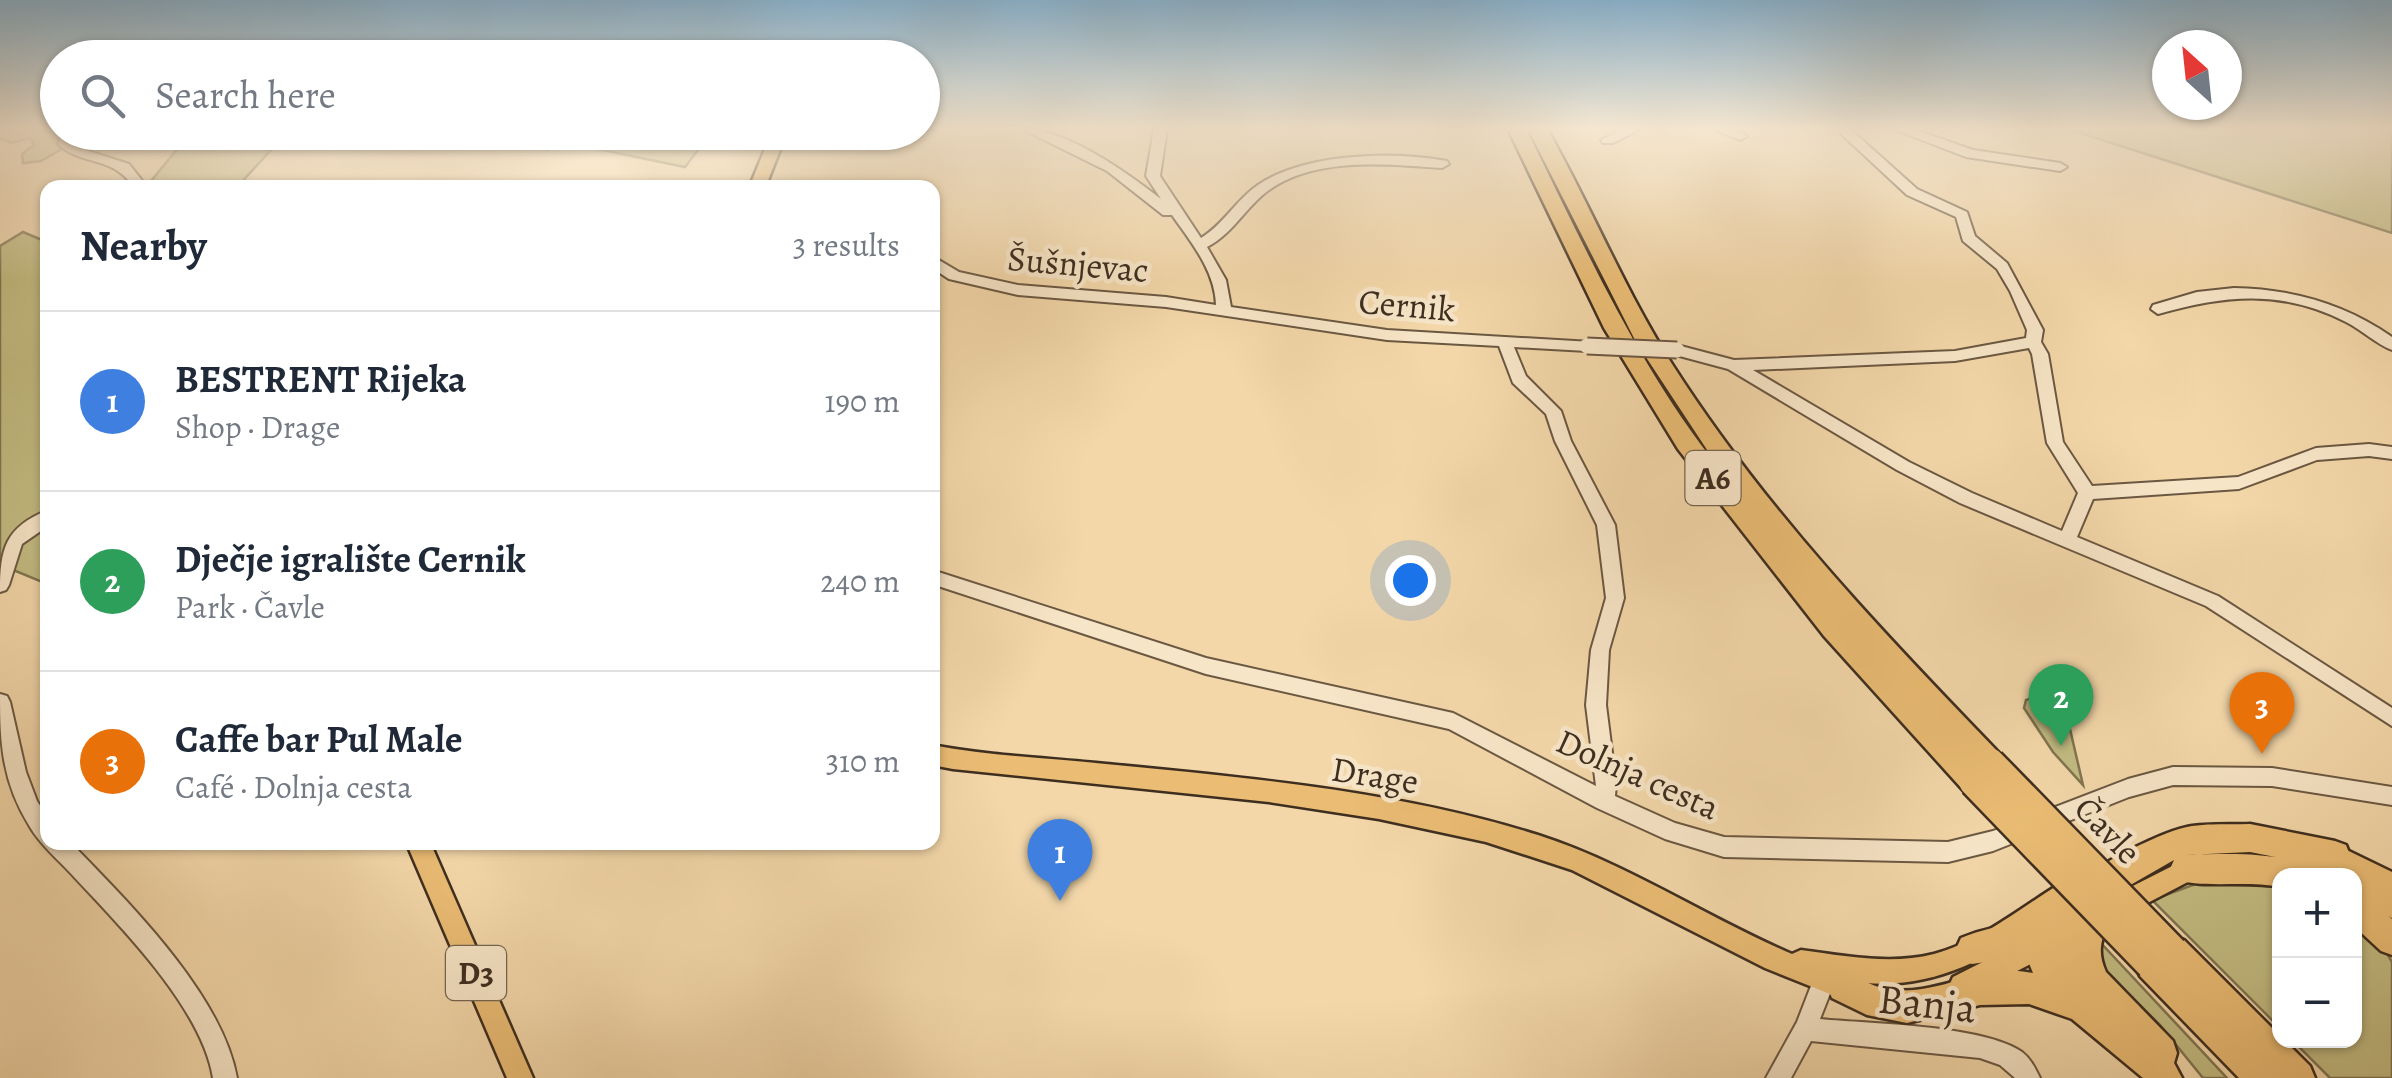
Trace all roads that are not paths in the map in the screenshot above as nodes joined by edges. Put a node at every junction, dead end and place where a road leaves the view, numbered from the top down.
1 (1126, 179) edge
2 (1155, 179) edge
3 (1283, 179) edge
4 (1542, 179) edge
5 (1563, 179) edge
6 (1898, 179) edge
7 (1182, 224) junction
8 (1197, 246) junction
9 (940, 266) edge
10 (2158, 309) dead end
11 (1224, 311) junction
12 (2033, 342) junction
13 (1505, 343) junction
14 (2392, 344) edge
15 (1733, 365) junction
16 (2392, 453) edge
17 (2087, 493) junction
18 (40, 522) edge
19 (2067, 540) junction
20 (940, 580) edge
21 (0, 586) edge
22 (0, 702) edge
23 (2392, 718) edge
24 (940, 757) edge
25 (1980, 776) junction
26 (2392, 796) edge
27 (1604, 801) junction
28 (40, 820) edge
29 (64, 850) edge
30 (421, 850) edge
31 (2330, 865) edge
32 (2185, 869) junction
33 (2272, 871) edge
34 (2392, 884) edge
35 (2362, 892) edge
36 (2392, 906) edge
37 (2362, 912) edge
38 (2096, 918) junction
39 (2392, 940) edge
40 (2043, 944) junction
41 (1972, 949) junction
42 (2162, 958) junction
43 (1780, 959) junction
44 (1834, 984) junction
45 (2093, 1000) junction
46 (1805, 1029) junction
47 (2272, 1034) edge
48 (2288, 1048) edge
49 (224, 1078) edge
50 (520, 1078) edge
51 (1778, 1078) edge
52 (2028, 1078) edge
53 (2165, 1078) edge
54 (2178, 1078) edge
55 (2241, 1078) edge
56 (2262, 1078) edge
57 (2298, 1078) edge
58 (2317, 1078) edge

1 - 7 street
2 - 7 street
3 - 8 street
4 - 25 highway, A6
5 - 25 highway, A6
6 - 12 street
7 - 8 street
8 - 11 street
9 - 11 street, Šušnjevac
10 - 14 street
11 - 13 street, Cernik
12 - 15 street
12 - 17 street
13 - 15 street, Cernik, bridge
13 - 27 street
15 - 19 street
16 - 17 street
17 - 19 street
18 - 21 street
19 - 23 street
20 - 27 street, Dolnja cesta
22 - 28 street
24 - 43 main road, Drage
25 - 42 highway
25 - 42 highway, bridge
26 - 27 street, Dolnja cesta
29 - 49 street
30 - 50 main road, D3
31 - 32 main road, Drage
31 - 34 main road
31 - 40 highway
31 - 41 main road, Drage
32 - 33 highway
32 - 38 main road, Drage
35 - 36 main road
37 - 39 highway
38 - 40 main road, Drage
38 - 45 highway
40 - 41 highway
40 - 44 main road, Drage
40 - 45 highway
41 - 43 main road, Drage
42 - 47 highway
42 - 55 highway
42 - 56 highway
42 - 57 highway
43 - 44 main road, Drage
44 - 45 highway
44 - 46 street
45 - 53 highway
45 - 54 highway
46 - 51 street
46 - 52 street, Banja
48 - 58 highway

